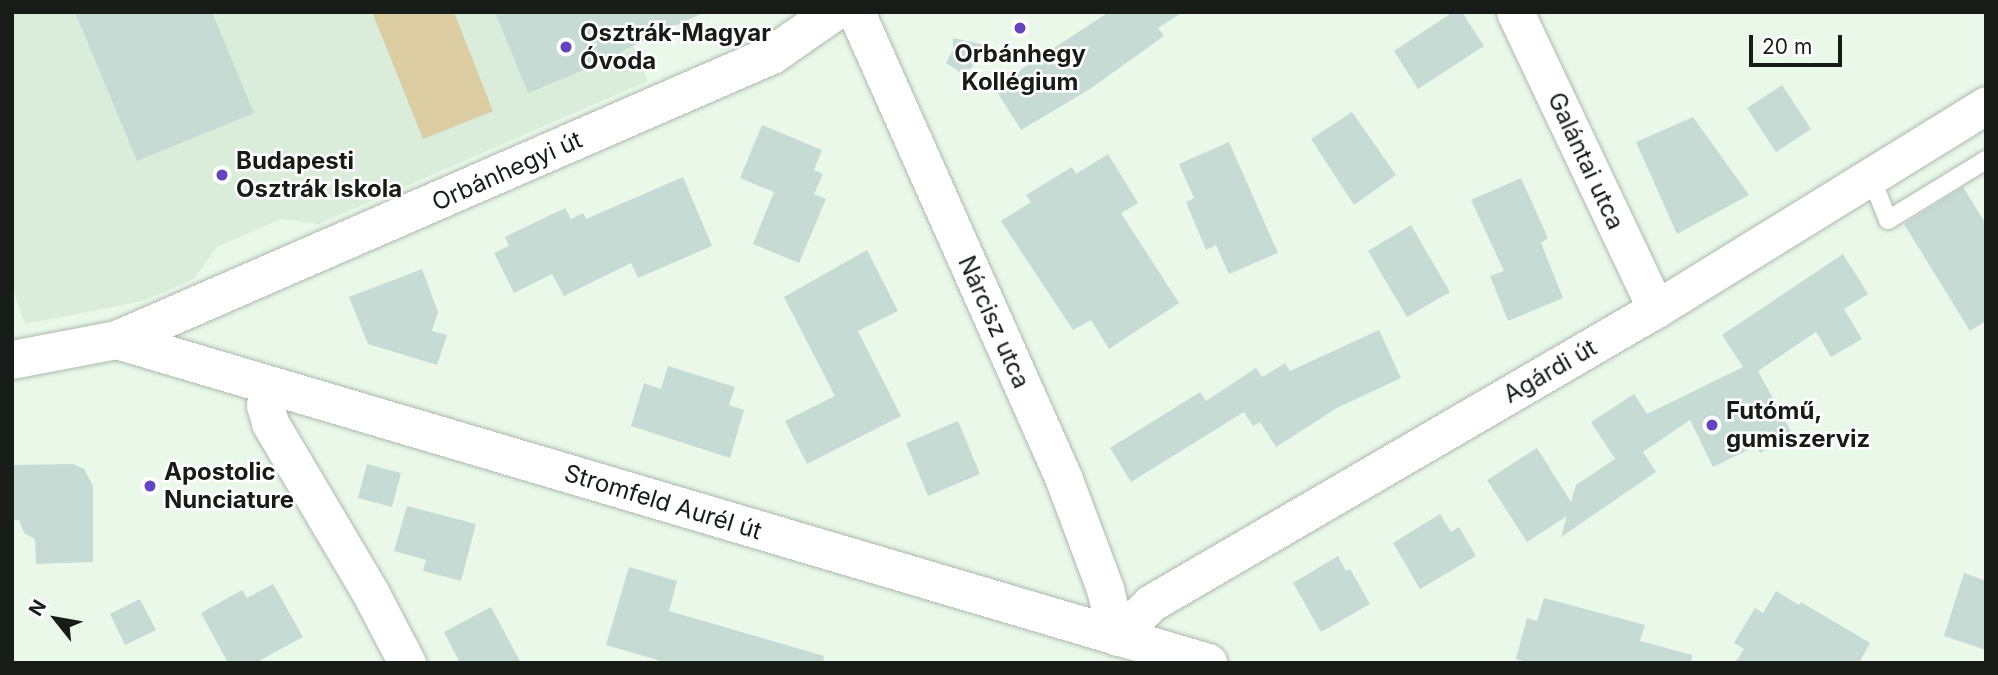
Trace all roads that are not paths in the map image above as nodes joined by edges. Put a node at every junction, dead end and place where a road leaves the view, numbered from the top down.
1 (834, 12) edge
2 (856, 12) edge
3 (1515, 12) edge
4 (1986, 106) edge
5 (1986, 160) edge
6 (1871, 177) junction
7 (1656, 309) junction
8 (117, 340) junction
9 (12, 360) edge
10 (270, 385) junction
11 (1116, 637) junction
12 (407, 663) edge
13 (1208, 663) edge

1 - 8 street, Orbánhegyi út
2 - 11 street, Nárcisz utca
3 - 7 street, Galántai utca
4 - 6 street, Agárdi út
5 - 6 lane
6 - 7 street, Agárdi út
7 - 11 street, Agárdi út
8 - 9 street, Orbánhegyi út
8 - 10 street, Stromfeld Aurél út
10 - 11 street, Stromfeld Aurél út
10 - 12 street
11 - 13 street, Stromfeld Aurél út

